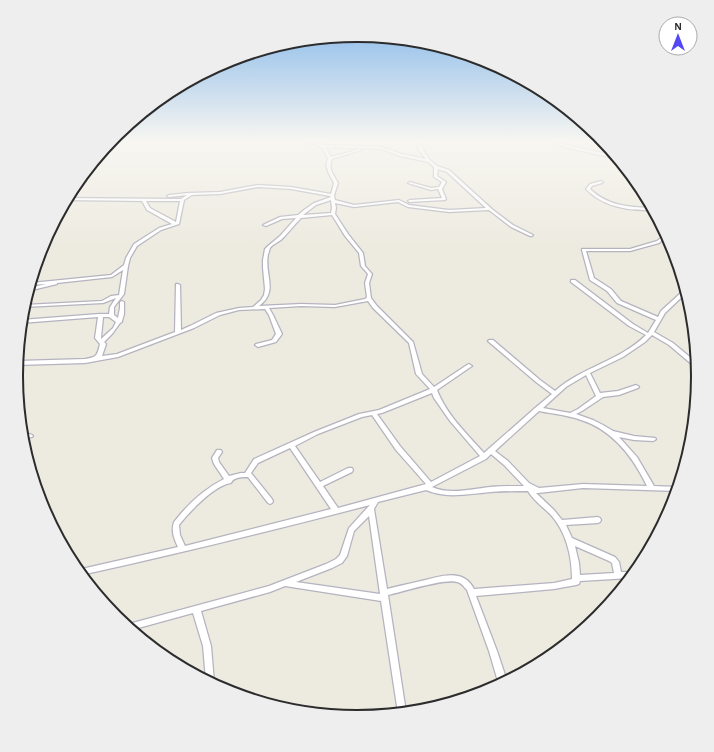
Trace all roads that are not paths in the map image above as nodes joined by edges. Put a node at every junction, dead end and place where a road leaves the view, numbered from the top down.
1 (332, 176) edge
2 (435, 176) edge
3 (454, 176) edge
4 (601, 182) dead end
5 (410, 183) dead end
6 (441, 188) junction
7 (190, 194) junction
8 (333, 198) junction
9 (74, 199) edge
10 (145, 199) junction
11 (182, 200) junction
12 (410, 201) junction
13 (394, 202) junction
14 (435, 209) junction
15 (490, 209) junction
16 (646, 209) edge
17 (333, 214) junction
18 (300, 216) junction
19 (176, 223) junction
20 (265, 225) dead end
21 (531, 236) dead end
22 (662, 238) edge
23 (126, 266) junction
24 (57, 281) junction
25 (573, 281) dead end
26 (36, 283) edge
27 (178, 285) dead end
28 (34, 289) edge
29 (121, 296) junction
30 (681, 296) edge
31 (369, 298) junction
32 (122, 302) dead end
33 (30, 306) edge
34 (266, 307) junction
35 (254, 308) junction
36 (111, 314) junction
37 (102, 316) junction
38 (659, 319) junction
39 (27, 322) edge
40 (120, 322) junction
41 (178, 332) junction
42 (650, 334) junction
43 (491, 341) dead end
44 (102, 342) junction
45 (258, 345) dead end
46 (96, 359) junction
47 (690, 360) edge
48 (24, 364) edge
49 (469, 366) dead end
50 (587, 372) junction
51 (636, 387) dead end
52 (434, 389) junction
53 (554, 393) junction
54 (599, 396) junction
55 (537, 408) junction
56 (374, 414) junction
57 (569, 415) junction
58 (610, 433) junction
59 (652, 439) dead end
60 (291, 445) junction
61 (491, 451) junction
62 (219, 452) dead end
63 (484, 457) junction
64 (350, 470) dead end
65 (247, 474) junction
66 (229, 481) junction
67 (320, 485) junction
68 (428, 486) junction
69 (530, 488) junction
70 (652, 488) junction
71 (671, 490) edge
72 (270, 501) dead end
73 (375, 501) junction
74 (371, 509) junction
75 (336, 511) junction
76 (598, 520) dead end
77 (561, 523) junction
78 (569, 540) junction
79 (183, 549) junction
80 (86, 571) edge
81 (618, 576) junction
82 (625, 576) edge
83 (576, 578) junction
84 (285, 583) junction
85 (471, 593) junction
86 (384, 596) junction
87 (196, 609) junction
88 (135, 625) edge
89 (209, 676) edge
90 (501, 678) edge
91 (401, 707) edge

1 - 8 street
2 - 6 street
3 - 15 street
4 - 16 street
5 - 6 street
6 - 12 street
7 - 8 street
7 - 10 street
7 - 11 street
8 - 13 street
8 - 17 street
8 - 18 street
9 - 10 street
10 - 11 street
10 - 19 street
11 - 19 street
12 - 13 street
12 - 14 street
13 - 14 street
14 - 15 street
15 - 21 street
17 - 18 street
17 - 31 street
18 - 20 street
18 - 35 street
19 - 23 street
22 - 38 street
23 - 24 street
23 - 29 street
24 - 26 street
24 - 28 street
25 - 42 street
27 - 41 street
29 - 33 street
29 - 36 street
30 - 38 street
31 - 34 street
31 - 52 street
32 - 40 street
34 - 35 street
34 - 45 street
35 - 41 street
36 - 37 street
36 - 40 street
37 - 39 street
37 - 44 street
38 - 42 street
40 - 44 street
41 - 46 street
42 - 47 street
42 - 50 street
43 - 53 street
44 - 46 street
46 - 48 street
49 - 52 street
50 - 53 street
50 - 54 street
51 - 54 street
52 - 56 street
52 - 63 street
53 - 55 street
54 - 57 street
55 - 57 street
55 - 61 street
56 - 60 street
56 - 68 street
57 - 58 street
58 - 59 street
58 - 70 street
60 - 65 street
60 - 67 street
61 - 63 street
61 - 69 street
62 - 66 street
63 - 68 street
64 - 67 street
65 - 66 street
65 - 72 street
66 - 79 street
67 - 75 street
68 - 69 street
68 - 73 street
69 - 70 street
69 - 77 street
70 - 71 street
73 - 74 street
73 - 75 street
74 - 84 street
74 - 86 street
75 - 79 street
76 - 77 street
77 - 78 street
78 - 81 street
78 - 83 street
79 - 80 street
81 - 82 street
81 - 83 street
83 - 85 street
84 - 86 street
84 - 87 street
85 - 86 street
85 - 90 street
86 - 91 street
87 - 88 street
87 - 89 street

